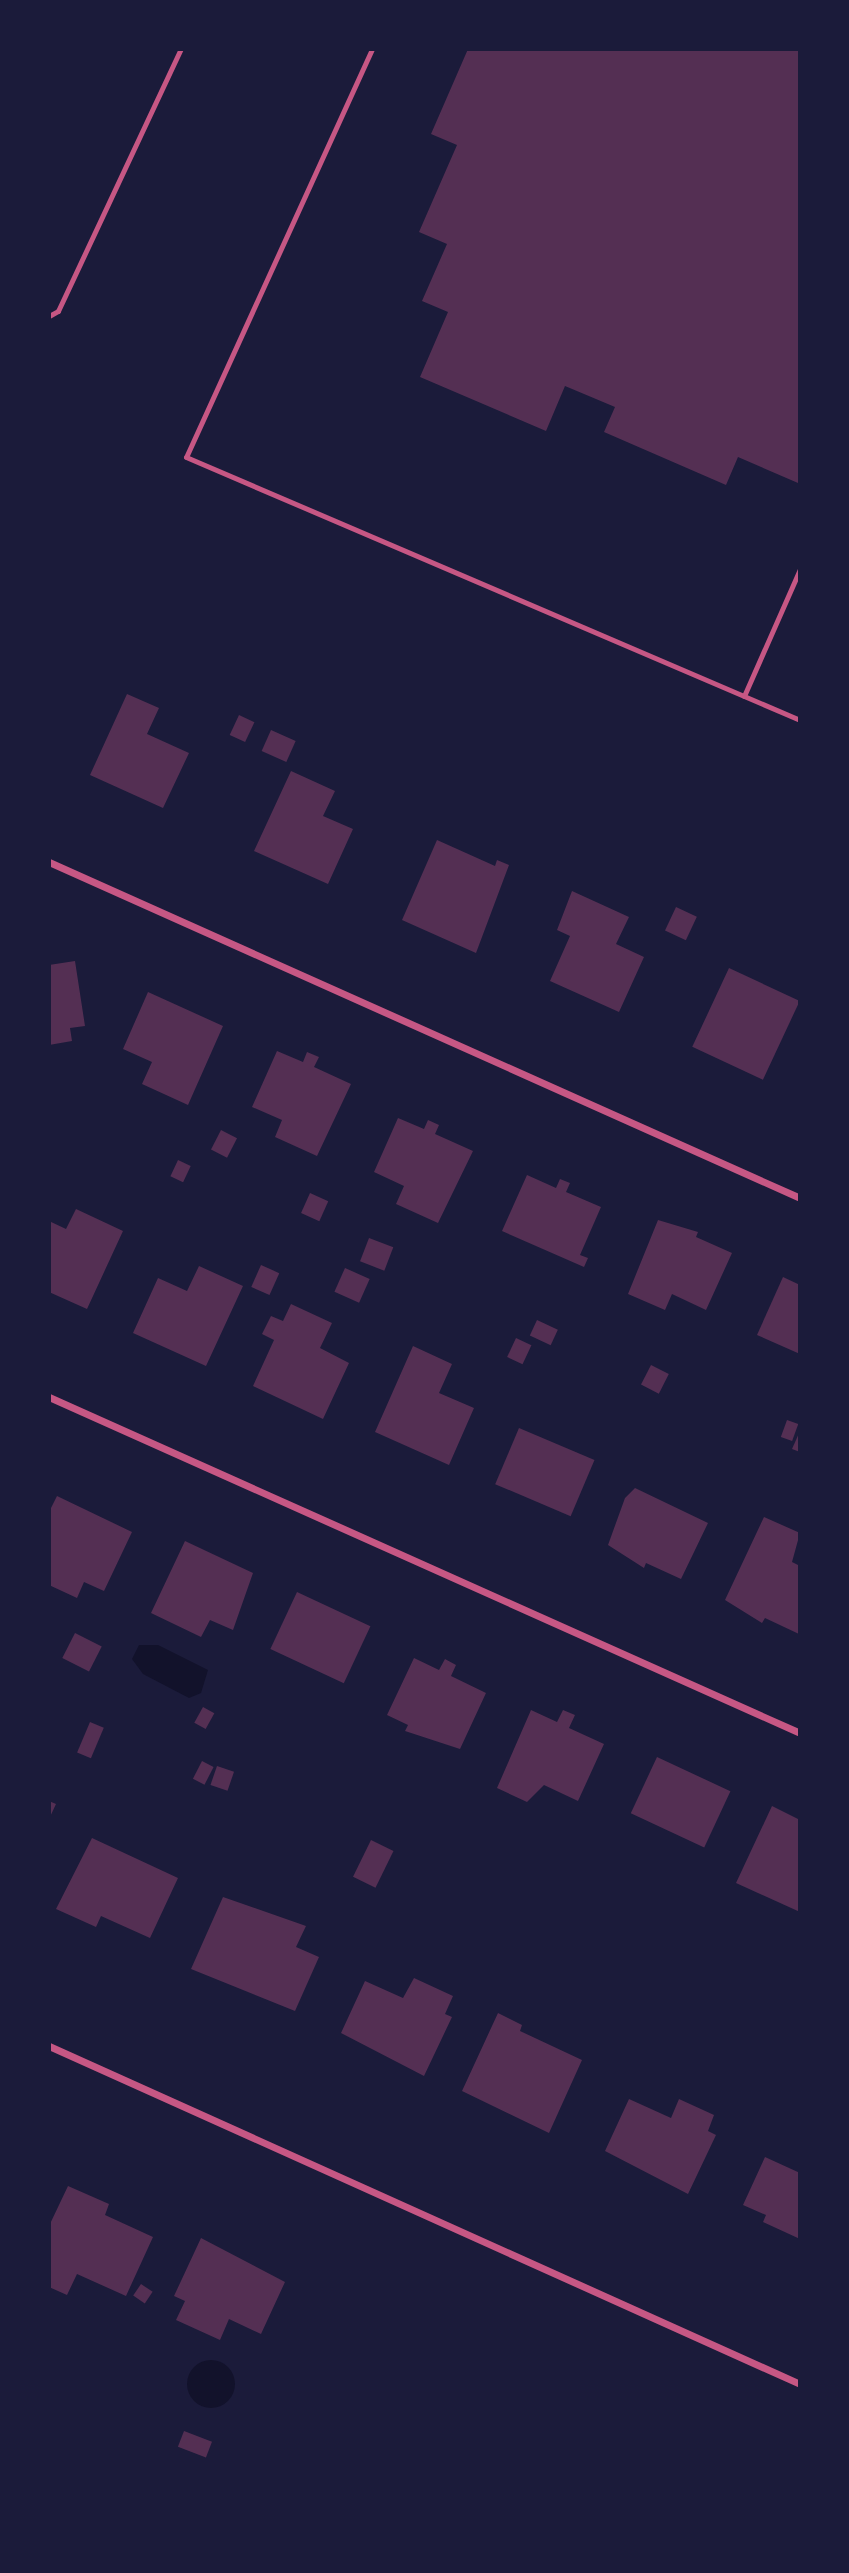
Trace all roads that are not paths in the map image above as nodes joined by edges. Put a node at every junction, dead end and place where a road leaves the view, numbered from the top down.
1 (181, 49) edge
2 (372, 49) edge
3 (49, 316) edge
4 (800, 569) edge
5 (744, 696) junction
6 (800, 720) edge
7 (49, 862) edge
8 (800, 1198) edge
9 (49, 1397) edge
10 (800, 1734) edge
11 (49, 2046) edge
12 (800, 2384) edge

1 - 3 lane
2 - 5 lane
4 - 5 lane
5 - 6 lane
7 - 8 street
9 - 10 street
11 - 12 street

